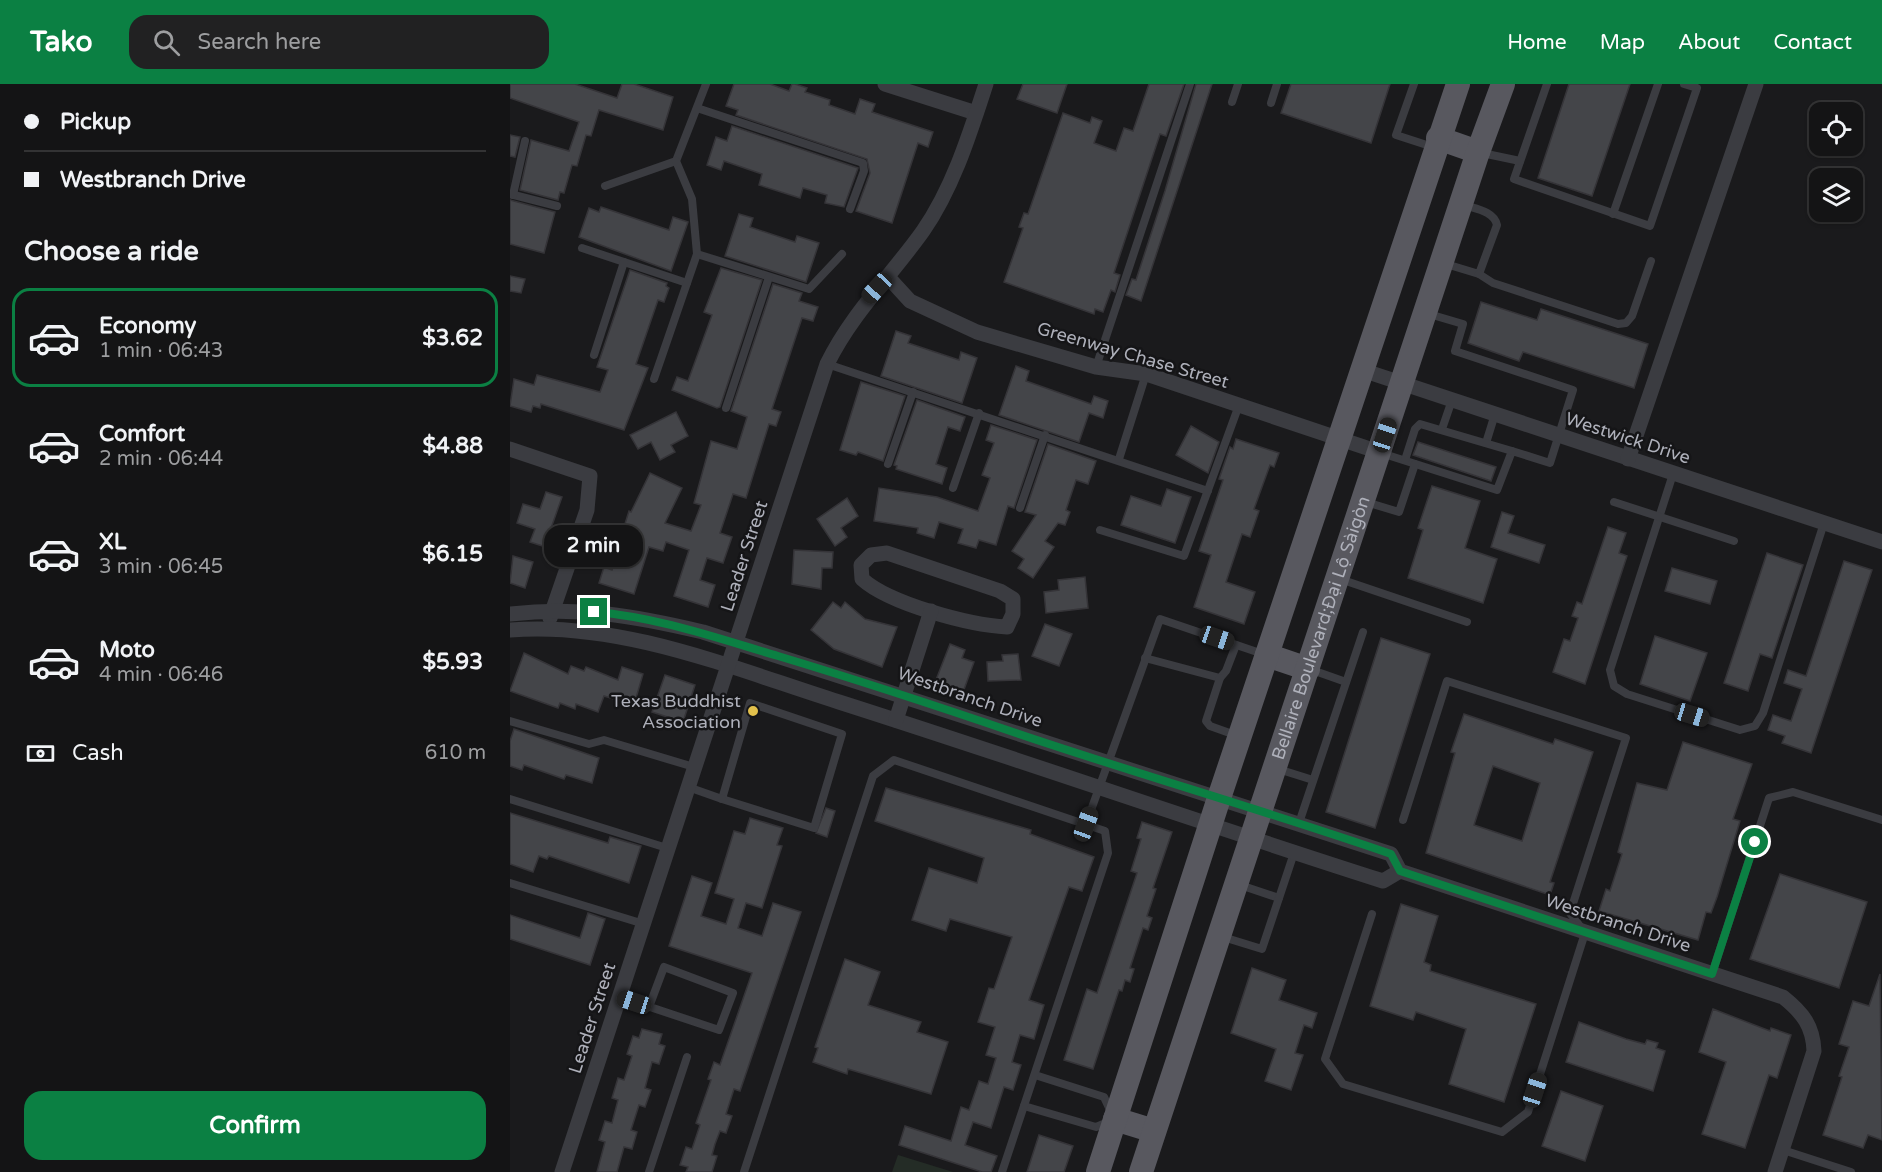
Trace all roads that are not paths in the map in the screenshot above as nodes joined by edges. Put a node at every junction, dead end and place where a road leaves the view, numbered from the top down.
1 (706, 84) edge
2 (885, 84) edge
3 (986, 84) edge
4 (1190, 84) edge
5 (1238, 84) edge
6 (1277, 84) edge
7 (1414, 84) edge
8 (1458, 84) edge
9 (1503, 84) edge
10 (1547, 84) edge
11 (1658, 84) edge
12 (1684, 84) edge
13 (1756, 84) edge
14 (1232, 102) dead end
15 (1271, 103) dead end
16 (697, 108) junction
17 (976, 113) junction
18 (525, 141) dead end
19 (1436, 143) junction
20 (1478, 152) junction
21 (676, 161) junction
22 (1520, 161) junction
23 (605, 186) dead end
24 (511, 195) edge
25 (1461, 204) junction
26 (557, 206) dead end
27 (850, 209) dead end
28 (1613, 214) junction
29 (582, 248) dead end
30 (697, 254) junction
31 (842, 254) dead end
32 (1651, 261) dead end
33 (624, 262) junction
34 (1441, 263) junction
35 (1479, 274) junction
36 (769, 277) junction
37 (888, 277) junction
38 (687, 283) junction
39 (1425, 312) junction
40 (594, 355) dead end
41 (827, 364) junction
42 (1096, 367) junction
43 (1362, 370) junction
44 (1146, 374) junction
45 (654, 379) dead end
46 (1401, 383) junction
47 (913, 392) junction
48 (1452, 400) junction
49 (1239, 405) junction
50 (726, 408) dead end
51 (979, 412) junction
52 (1495, 414) junction
53 (1442, 429) junction
54 (1045, 435) junction
55 (1560, 436) junction
56 (1337, 440) junction
57 (1486, 443) junction
58 (510, 449) edge
59 (1512, 451) junction
60 (1379, 452) junction
61 (1119, 459) junction
62 (1628, 459) junction
63 (1405, 460) junction
64 (888, 464) dead end
65 (1415, 464) junction
66 (1673, 474) junction
67 (952, 488) dead end
68 (1208, 491) junction
69 (1363, 501) junction
70 (1614, 502) dead end
71 (1020, 508) dead end
72 (1659, 516) junction
73 (1824, 523) junction
74 (1100, 530) dead end
75 (1734, 541) dead end
76 (1882, 542) edge
77 (1338, 579) junction
78 (553, 609) junction
79 (931, 611) junction
80 (510, 614) edge
81 (1467, 622) dead end
82 (547, 627) junction
83 (510, 630) edge
84 (1363, 632) dead end
85 (736, 643) junction
86 (1236, 645) junction
87 (1267, 655) junction
88 (1145, 658) junction
89 (728, 667) junction
90 (1308, 669) junction
91 (1220, 678) junction
92 (1346, 682) junction
93 (904, 695) junction
94 (896, 720) junction
95 (510, 721) edge
96 (1239, 737) junction
97 (1108, 764) junction
98 (694, 767) junction
99 (1274, 768) junction
100 (1313, 780) junction
101 (686, 787) junction
102 (1099, 788) junction
103 (1219, 798) junction
104 (510, 799) edge
105 (722, 799) junction
106 (1260, 810) junction
107 (1403, 820) dead end
108 (1882, 820) edge
109 (1299, 823) junction
110 (1086, 824) junction
111 (1210, 826) junction
112 (1250, 839) junction
113 (667, 848) junction
114 (1294, 853) junction
115 (1400, 871) junction
116 (510, 883) edge
117 (1236, 883) junction
118 (1279, 898) junction
119 (1372, 914) dead end
120 (644, 924) junction
121 (1585, 933) junction
122 (1218, 936) junction
123 (1712, 974) junction
124 (620, 998) junction
125 (649, 1007) junction
126 (687, 1057) dead end
127 (1035, 1075) junction
128 (1024, 1106) junction
129 (1115, 1119) junction
130 (1154, 1131) junction
131 (1783, 1149) junction
132 (562, 1172) edge
133 (649, 1172) edge
134 (744, 1172) edge
135 (1002, 1172) edge
136 (1098, 1172) edge
137 (1141, 1172) edge
138 (1775, 1172) edge
139 (1851, 1172) edge

1 - 16 lane
2 - 17 street
3 - 17 street, Leader Street
4 - 42 lane
5 - 14 lane
6 - 15 lane
7 - 19 lane
8 - 19 main road
9 - 20 main road, Bellaire Boulevard;Đại Lộ Sàigòn
10 - 22 lane
11 - 28 lane
12 - 28 lane
13 - 62 street
16 - 21 lane
16 - 27 lane
17 - 37 street, Leader Street
18 - 24 lane
19 - 20 main road
19 - 43 main road
20 - 22 lane
20 - 25 main road, Bellaire Boulevard;Đại Lộ Sàigòn
21 - 23 lane
21 - 30 lane
22 - 28 lane
24 - 26 lane
25 - 34 main road, Bellaire Boulevard;Đại Lộ Sàigòn
25 - 35 lane
29 - 33 lane
30 - 36 lane
30 - 38 lane
31 - 36 lane
32 - 35 lane
33 - 38 lane
33 - 40 lane
34 - 35 lane
34 - 39 main road, Bellaire Boulevard;Đại Lộ Sàigòn
36 - 50 lane
37 - 41 street, Leader Street
37 - 42 street, Greenway Chase Street
38 - 45 lane
39 - 46 main road, Bellaire Boulevard;Đại Lộ Sàigòn
39 - 55 lane
41 - 47 lane
41 - 85 street, Leader Street
42 - 44 street, Greenway Chase Street
43 - 46 street, Westwick Drive
43 - 56 main road
44 - 49 street, Greenway Chase Street
44 - 61 lane
46 - 48 street, Westwick Drive
46 - 60 main road, Bellaire Boulevard;Đại Lộ Sàigòn
47 - 51 lane
47 - 64 lane
48 - 52 street, Westwick Drive
48 - 53 lane
49 - 56 street, Greenway Chase Street
49 - 68 lane
51 - 54 lane
51 - 67 lane
52 - 55 street, Westwick Drive
52 - 57 lane
53 - 57 lane
53 - 63 lane
54 - 61 lane
54 - 71 lane
55 - 59 lane
55 - 62 street, Westwick Drive
56 - 60 street, Greenway Chase Street
56 - 87 main road
57 - 59 lane
58 - 78 street
59 - 65 lane
60 - 63 lane
60 - 69 main road, Bellaire Boulevard;Đại Lộ Sàigòn
61 - 68 lane
62 - 66 street, Westwick Drive
63 - 65 lane
65 - 69 lane
66 - 72 lane
66 - 73 street, Westwick Drive
68 - 74 lane
69 - 77 main road, Bellaire Boulevard;Đại Lộ Sàigòn
70 - 72 lane
72 - 73 lane
72 - 75 lane
73 - 76 street, Westwick Drive
77 - 81 lane
77 - 90 main road, Bellaire Boulevard;Đại Lộ Sàigòn
78 - 80 street, Westbranch Drive
78 - 82 street
78 - 85 street, Westbranch Drive
79 - 79 street
79 - 93 street
82 - 83 street
82 - 89 street
84 - 92 lane
85 - 89 street, Leader Street
85 - 93 street, Westbranch Drive
86 - 87 lane
86 - 88 lane
86 - 91 lane
87 - 90 main road
87 - 96 main road
88 - 91 lane
88 - 97 lane
89 - 94 street
89 - 98 street, Leader Street
90 - 92 lane
90 - 99 main road, Bellaire Boulevard;Đại Lộ Sàigòn
91 - 96 lane
92 - 100 lane
93 - 94 street
93 - 97 street, Westbranch Drive
94 - 102 street
95 - 98 lane
96 - 103 main road
97 - 102 lane
97 - 103 street, Westbranch Drive
98 - 101 street, Leader Street
99 - 100 lane
99 - 106 main road, Bellaire Boulevard;Đại Lộ Sàigòn
100 - 109 lane
101 - 105 lane
101 - 113 street, Leader Street
102 - 110 lane
102 - 111 street
103 - 106 street, Westbranch Drive
103 - 111 main road
104 - 113 lane
105 - 105 lane
106 - 109 street, Westbranch Drive
106 - 112 main road, Bellaire Boulevard;Đại Lộ Sàigòn
107 - 121 lane
108 - 123 lane
109 - 115 street, Westbranch Drive
110 - 127 lane
110 - 134 lane
111 - 112 street
111 - 129 main road
112 - 114 street
112 - 117 main road, Bellaire Boulevard;Đại Lộ Sàigòn
113 - 120 street, Leader Street
114 - 115 street
114 - 118 lane
115 - 121 street, Westbranch Drive
116 - 120 lane
117 - 118 lane
117 - 122 main road, Bellaire Boulevard;Đại Lộ Sàigòn
118 - 122 lane
119 - 121 lane
120 - 124 street, Leader Street
121 - 123 street, Westbranch Drive
122 - 130 main road, Bellaire Boulevard;Đại Lộ Sàigòn
123 - 131 street, Westbranch Drive
124 - 125 lane
124 - 132 street, Leader Street
125 - 125 lane
126 - 133 lane
127 - 128 lane
127 - 129 lane
128 - 129 lane
128 - 135 lane
129 - 130 main road
129 - 136 main road
130 - 137 main road, Bellaire Boulevard;Đại Lộ Sàigòn
131 - 138 street
131 - 139 lane

